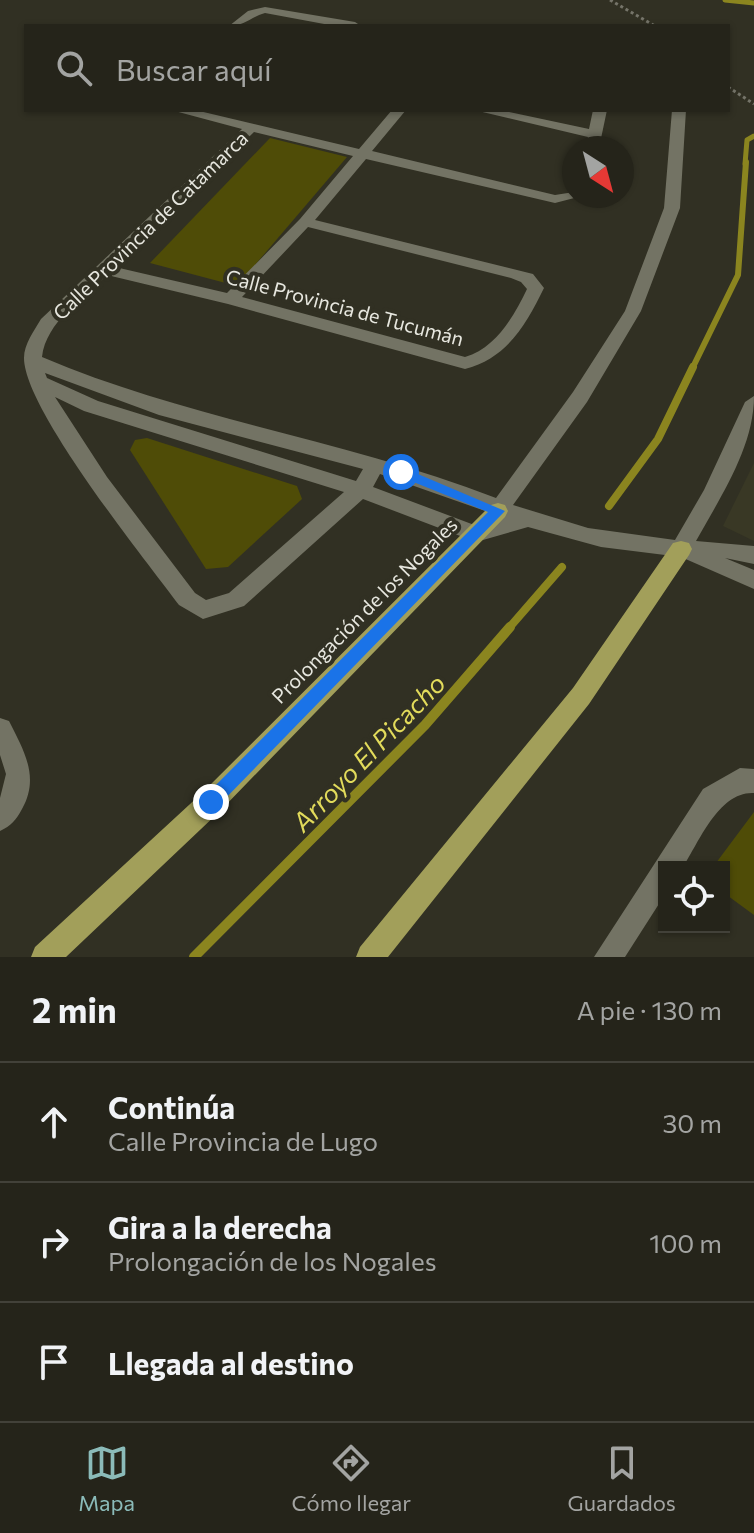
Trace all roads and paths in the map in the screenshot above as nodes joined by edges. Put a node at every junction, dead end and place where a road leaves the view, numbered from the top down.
1 (610, 0) edge
2 (238, 24) edge
3 (344, 24) edge
4 (651, 24) edge
5 (730, 88) edge
6 (754, 104) edge
7 (187, 112) edge
8 (397, 112) edge
9 (488, 112) edge
10 (600, 112) edge
11 (679, 112) edge
12 (252, 127) junction
13 (575, 136) edge
14 (594, 136) edge
15 (364, 152) junction
16 (562, 198) edge
17 (305, 222) junction
18 (106, 270) junction
19 (231, 299) junction
20 (32, 360) junction
21 (38, 381) junction
22 (754, 402) edge
23 (241, 431) junction
24 (225, 449) junction
25 (375, 466) junction
26 (361, 489) junction
27 (498, 511) junction
28 (525, 520) junction
29 (476, 534) junction
30 (681, 549) junction
31 (754, 555) edge
32 (754, 580) edge
33 (0, 729) edge
34 (754, 781) edge
35 (0, 818) edge
36 (671, 861) edge
37 (658, 881) edge
38 (45, 957) edge
39 (370, 957) edge
40 (608, 957) edge

1 - 4 path
2 - 3 street
5 - 6 path
7 - 12 street, Calle Provincia de Catamarca
8 - 15 street
9 - 13 street
10 - 14 street
11 - 27 street, Prolongación de los Nogales
12 - 15 street, Calle Provincia de Catamarca
12 - 18 street, Calle Provincia de Catamarca
15 - 16 street, Calle Provincia de Catamarca
15 - 17 street
17 - 19 street
17 - 19 street, Calle Provincia de Tucumán
18 - 19 street, Calle Provincia de Tucumán
18 - 20 street, Calle Provincia de Catamarca
20 - 21 street
20 - 23 street
21 - 24 street
21 - 26 street
22 - 30 street
23 - 24 street
23 - 25 street
24 - 26 street
25 - 26 street
25 - 27 street
26 - 29 street
27 - 28 street
27 - 29 main road, Prolongación de los Nogales
28 - 29 street
28 - 30 street
29 - 38 main road, Prolongación de los Nogales
30 - 31 street
30 - 32 street
30 - 39 main road
33 - 35 street
34 - 36 street
37 - 40 street

